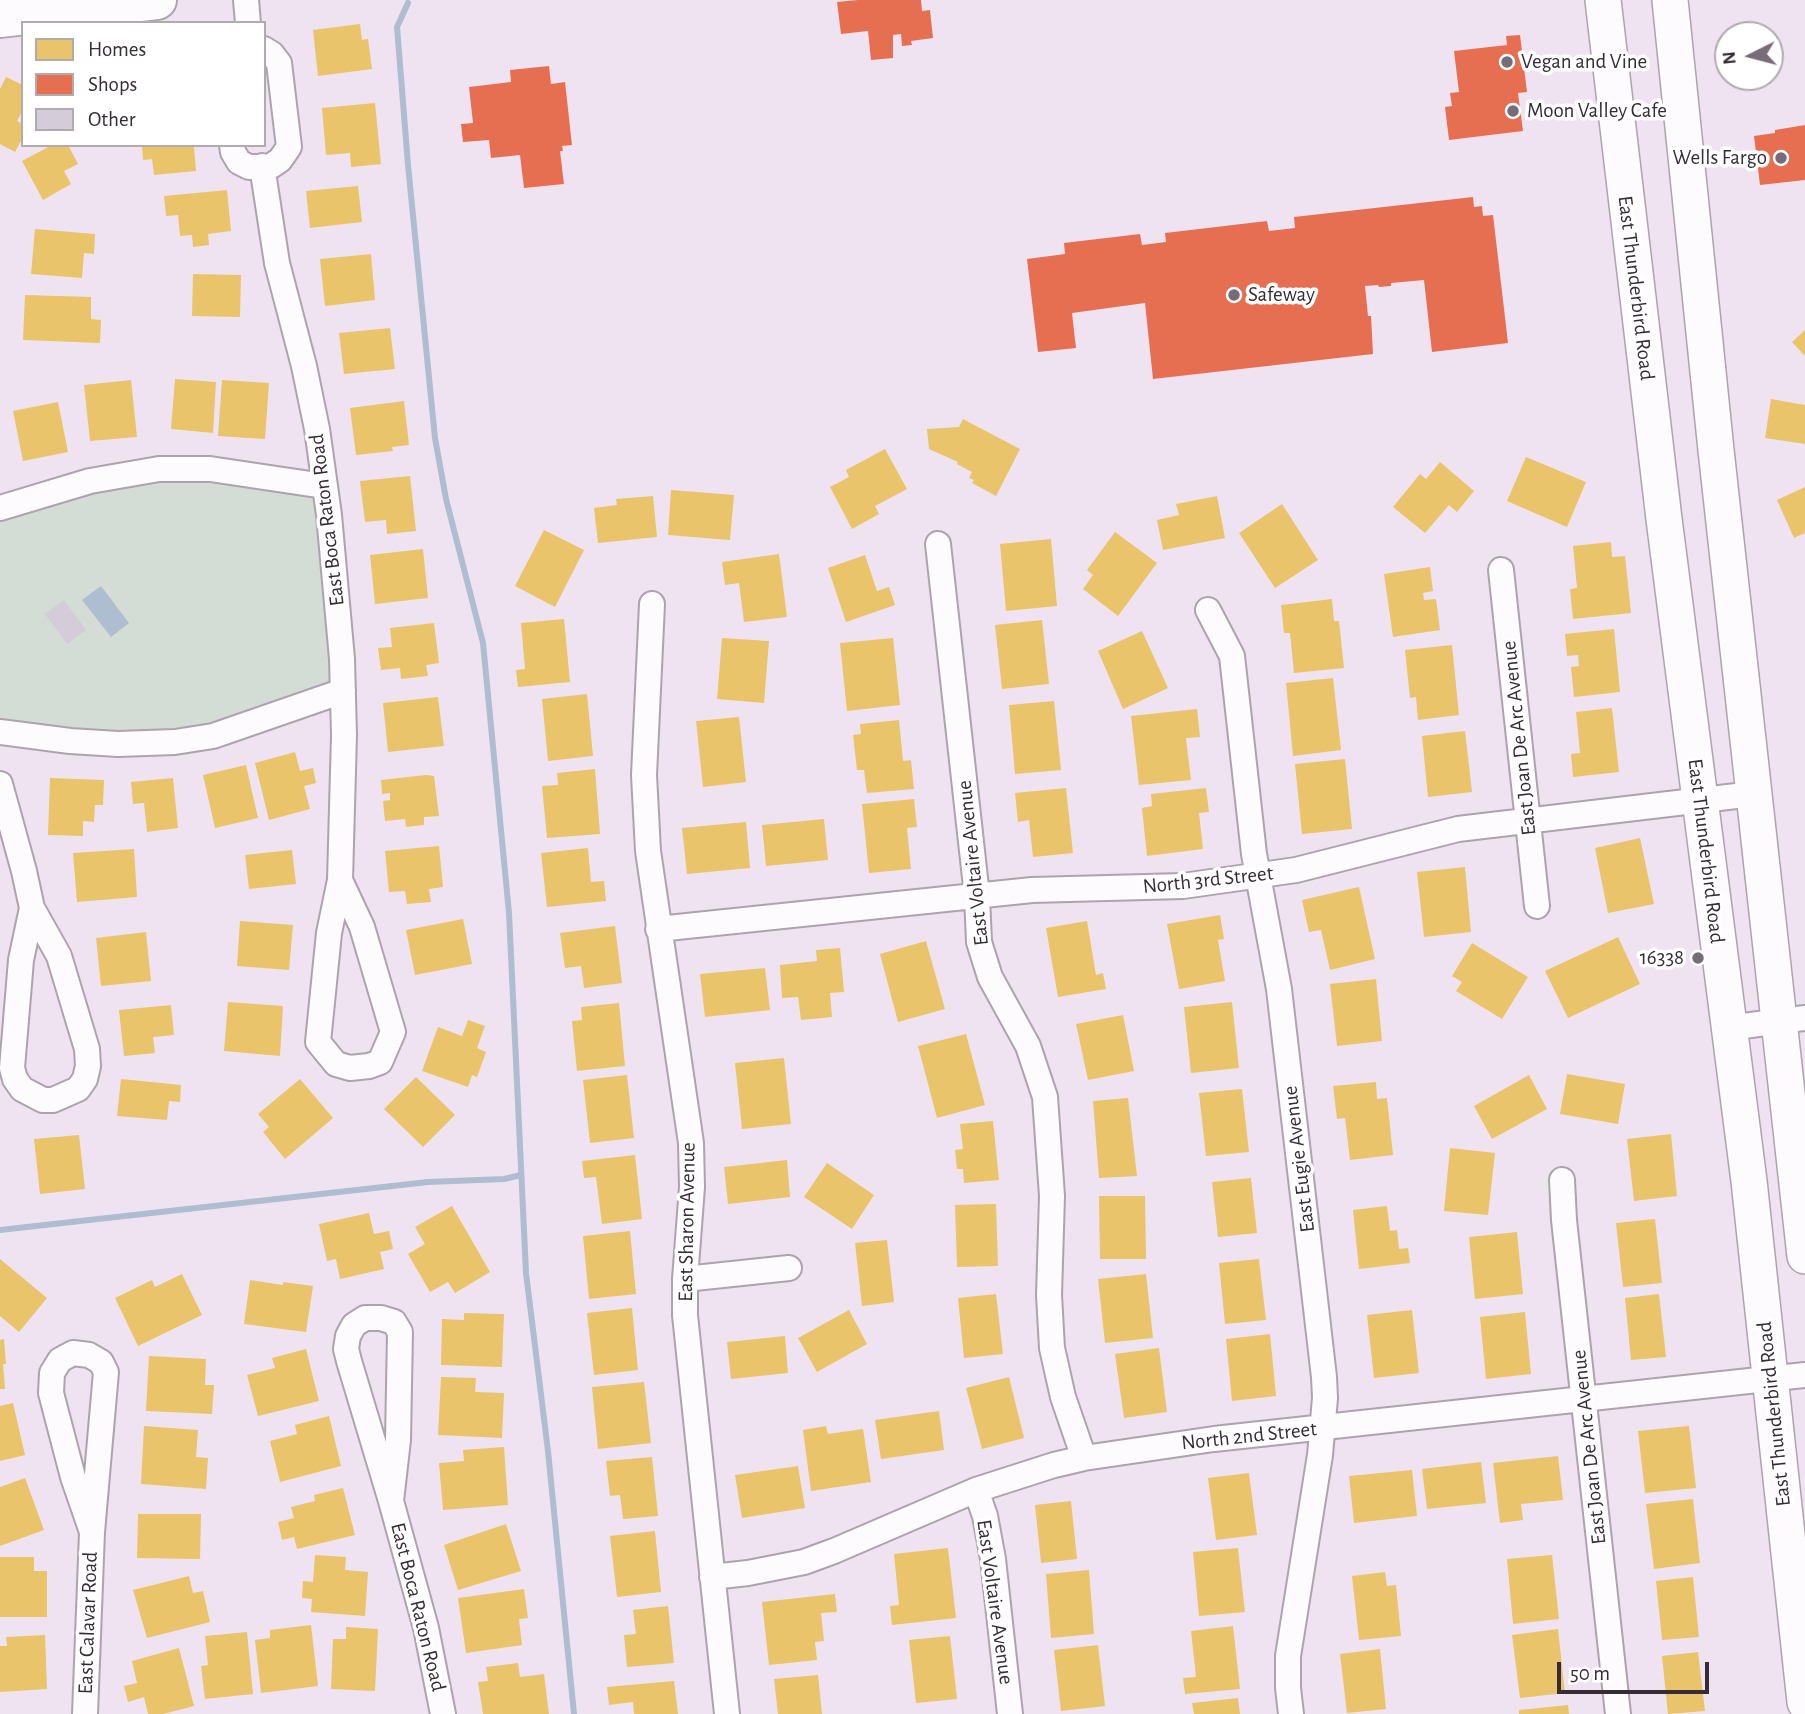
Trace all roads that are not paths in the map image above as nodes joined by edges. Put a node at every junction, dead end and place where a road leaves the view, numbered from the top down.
1 (157, 0) edge
2 (246, 0) edge
3 (1603, 0) edge
4 (1670, 0) edge
5 (0, 18) edge
6 (248, 21) edge
7 (266, 51) edge
8 (232, 147) edge
9 (262, 166) junction
10 (324, 486) junction
11 (0, 508) edge
12 (938, 544) dead end
13 (1501, 570) dead end
14 (652, 604) dead end
15 (1208, 610) dead end
16 (343, 691) junction
17 (0, 732) edge
18 (0, 784) edge
19 (1753, 794) junction
20 (1700, 800) junction
21 (1528, 819) junction
22 (1257, 876) junction
23 (340, 880) junction
24 (977, 896) junction
25 (1537, 906) dead end
26 (32, 908) junction
27 (659, 929) junction
28 (1793, 1020) edge
29 (1728, 1028) junction
30 (1562, 1180) dead end
31 (1805, 1256) edge
32 (789, 1268) dead end
33 (685, 1279) junction
34 (1805, 1376) edge
35 (1770, 1379) junction
36 (1584, 1400) junction
37 (1323, 1428) junction
38 (1084, 1458) junction
39 (976, 1490) junction
40 (391, 1501) junction
41 (92, 1532) junction
42 (712, 1577) junction
43 (1805, 1702) edge
44 (85, 1714) edge
45 (443, 1714) edge
46 (727, 1714) edge
47 (1010, 1714) edge
48 (1290, 1714) edge
49 (1618, 1714) edge

1 - 5 main road
2 - 6 street
3 - 20 main road, East Thunderbird Road
4 - 19 main road
7 - 9 street
8 - 9 street
9 - 10 street, East Boca Raton Road
10 - 11 street
10 - 16 street, East Boca Raton Road
12 - 24 street, East Voltaire Avenue
13 - 21 street, East Joan De Arc Avenue
14 - 27 street, East Sharon Avenue
15 - 22 street, East Eugie Avenue
16 - 17 street
16 - 23 street, East Boca Raton Road
18 - 26 street
19 - 20 street, North 3rd Street
19 - 28 main road
20 - 21 street, North 3rd Street
20 - 29 main road, East Thunderbird Road
21 - 22 street, North 3rd Street
21 - 25 street, East Joan De Arc Avenue
22 - 24 street, North 3rd Street
22 - 37 street, East Eugie Avenue
23 - 23 street, East Boca Raton Road
24 - 27 street, North 3rd Street
24 - 38 street, East Voltaire Avenue
26 - 26 street
27 - 33 street, East Sharon Avenue
28 - 29 street
28 - 31 main road
29 - 35 main road, East Thunderbird Road
30 - 36 street, East Joan De Arc Avenue
32 - 33 street
33 - 42 street, East Sharon Avenue
34 - 35 street, North 2nd Street
35 - 36 street, North 2nd Street
35 - 43 main road, East Thunderbird Road
36 - 37 street, North 2nd Street
36 - 49 street, East Joan De Arc Avenue
37 - 38 street, North 2nd Street
37 - 48 street, East Eugie Avenue
38 - 39 street, North 2nd Street
39 - 42 street, North 2nd Street
39 - 47 street, East Voltaire Avenue
40 - 40 street, East Boca Raton Road
40 - 45 street, East Boca Raton Road
41 - 41 street, East Calavar Road
41 - 44 street, East Calavar Road
42 - 46 street, East Sharon Avenue

